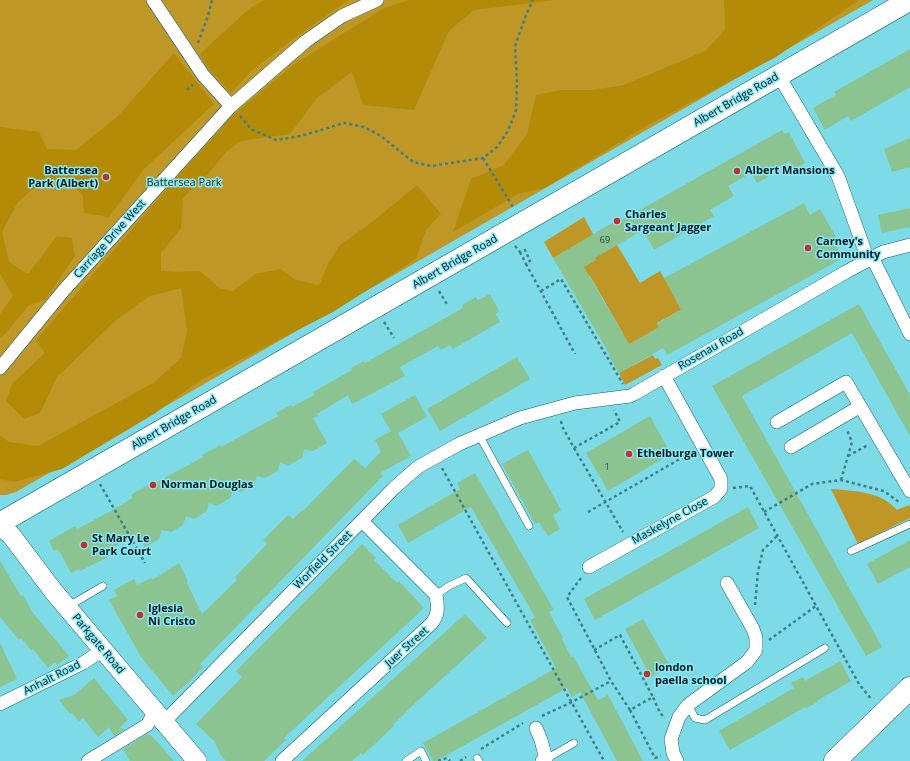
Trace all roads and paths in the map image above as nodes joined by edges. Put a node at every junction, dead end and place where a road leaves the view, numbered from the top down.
1 (153, 0) edge
2 (212, 0) edge
3 (377, 0) edge
4 (533, 0) edge
5 (910, 0) edge
6 (193, 58) junction
7 (779, 76) junction
8 (231, 106) junction
9 (483, 158) junction
10 (514, 210) dead end
11 (513, 244) dead end
12 (910, 246) edge
13 (520, 252) junction
14 (871, 258) junction
15 (526, 264) junction
16 (541, 291) junction
17 (910, 334) edge
18 (575, 354) dead end
19 (0, 368) edge
20 (664, 376) junction
21 (626, 396) junction
22 (612, 398) junction
23 (557, 407) junction
24 (860, 407) junction
25 (842, 418) junction
26 (777, 422) dead end
27 (502, 425) joint
28 (479, 435) junction
29 (879, 439) junction
30 (703, 446) junction
31 (792, 447) dead end
32 (574, 448) junction
33 (848, 456) junction
34 (436, 457) junction
35 (92, 470) junction
36 (842, 480) junction
37 (721, 489) junction
38 (908, 495) edge
39 (606, 502) junction
40 (588, 512) dead end
41 (764, 512) junction
42 (362, 521) junction
43 (0, 523) edge
44 (910, 524) edge
45 (0, 526) edge
46 (529, 526) dead end
47 (777, 535) junction
48 (630, 544) junction
49 (851, 551) dead end
50 (145, 563) dead end
51 (589, 566) joint
52 (727, 583) dead end
53 (103, 586) dead end
54 (436, 595) junction
55 (816, 606) junction
56 (67, 607) junction
57 (507, 623) dead end
58 (753, 629) junction
59 (825, 648) dead end
60 (102, 650) junction
61 (594, 650) junction
62 (756, 650) junction
63 (611, 681) junction
64 (910, 688) edge
65 (653, 697) junction
66 (572, 702) junction
67 (0, 704) edge
68 (688, 705) junction
69 (630, 710) junction
70 (885, 713) junction
71 (160, 717) junction
72 (534, 724) junction
73 (674, 729) junction
74 (574, 743) dead end
75 (477, 756) edge
76 (675, 757) edge
77 (544, 760) edge
78 (88, 761) edge
79 (196, 761) edge
80 (282, 761) edge
81 (406, 761) edge
82 (426, 761) edge
83 (438, 761) edge
84 (450, 761) edge
85 (460, 761) edge
86 (604, 761) edge
87 (836, 761) edge

1 - 6 street
2 - 6 path
3 - 8 street, Carriage Drive West
4 - 9 path
5 - 7 main road, Albert Bridge Road
6 - 8 street
7 - 14 street
7 - 35 main road, Albert Bridge Road
8 - 9 path
8 - 19 street, Carriage Drive West
9 - 10 path
11 - 13 path
12 - 14 street, Rosenau Road
13 - 15 path
13 - 15 path
14 - 17 street
14 - 20 street, Rosenau Road
15 - 16 path
16 - 18 path
16 - 21 path
20 - 21 street, Rosenau Road
20 - 30 street
21 - 22 street, Rosenau Road
22 - 23 street, Rosenau Road
22 - 32 path
23 - 27 street, Rosenau Road
23 - 32 path
24 - 25 street
24 - 26 street
24 - 29 street
25 - 31 street
25 - 33 path
27 - 28 street, Worfield Street
28 - 34 street, Worfield Street
28 - 46 lane
29 - 33 path
29 - 38 street
30 - 37 street
30 - 39 path
32 - 39 path
33 - 36 path
34 - 42 street, Worfield Street
34 - 66 path
35 - 43 main road, Albert Bridge Road
35 - 50 path
36 - 38 path
36 - 41 path
37 - 41 path
37 - 48 street, Maskelyne Close
39 - 40 path
39 - 48 path
41 - 47 path
42 - 54 street
42 - 71 street, Worfield Street
44 - 49 lane
45 - 56 street, Parkgate Road
47 - 55 path
47 - 58 path
48 - 51 street, Maskelyne Close
51 - 61 path
52 - 58 street
53 - 56 lane
54 - 57 lane
54 - 80 street, Juer Street
55 - 62 path
55 - 70 path
56 - 60 street, Parkgate Road
58 - 62 street
59 - 68 lane
60 - 67 street, Anhalt Road
60 - 71 street, Parkgate Road
61 - 63 path
61 - 65 path
62 - 68 street
63 - 66 path
63 - 69 path
64 - 70 highway
65 - 69 path
65 - 73 path
66 - 72 path
66 - 86 path
68 - 73 street
69 - 76 path
70 - 87 highway
71 - 78 street, Worfield Street
71 - 79 street, Parkgate Road
72 - 75 path
72 - 77 street
73 - 76 street
74 - 77 lane
75 - 85 path
81 - 82 lane
83 - 84 path

